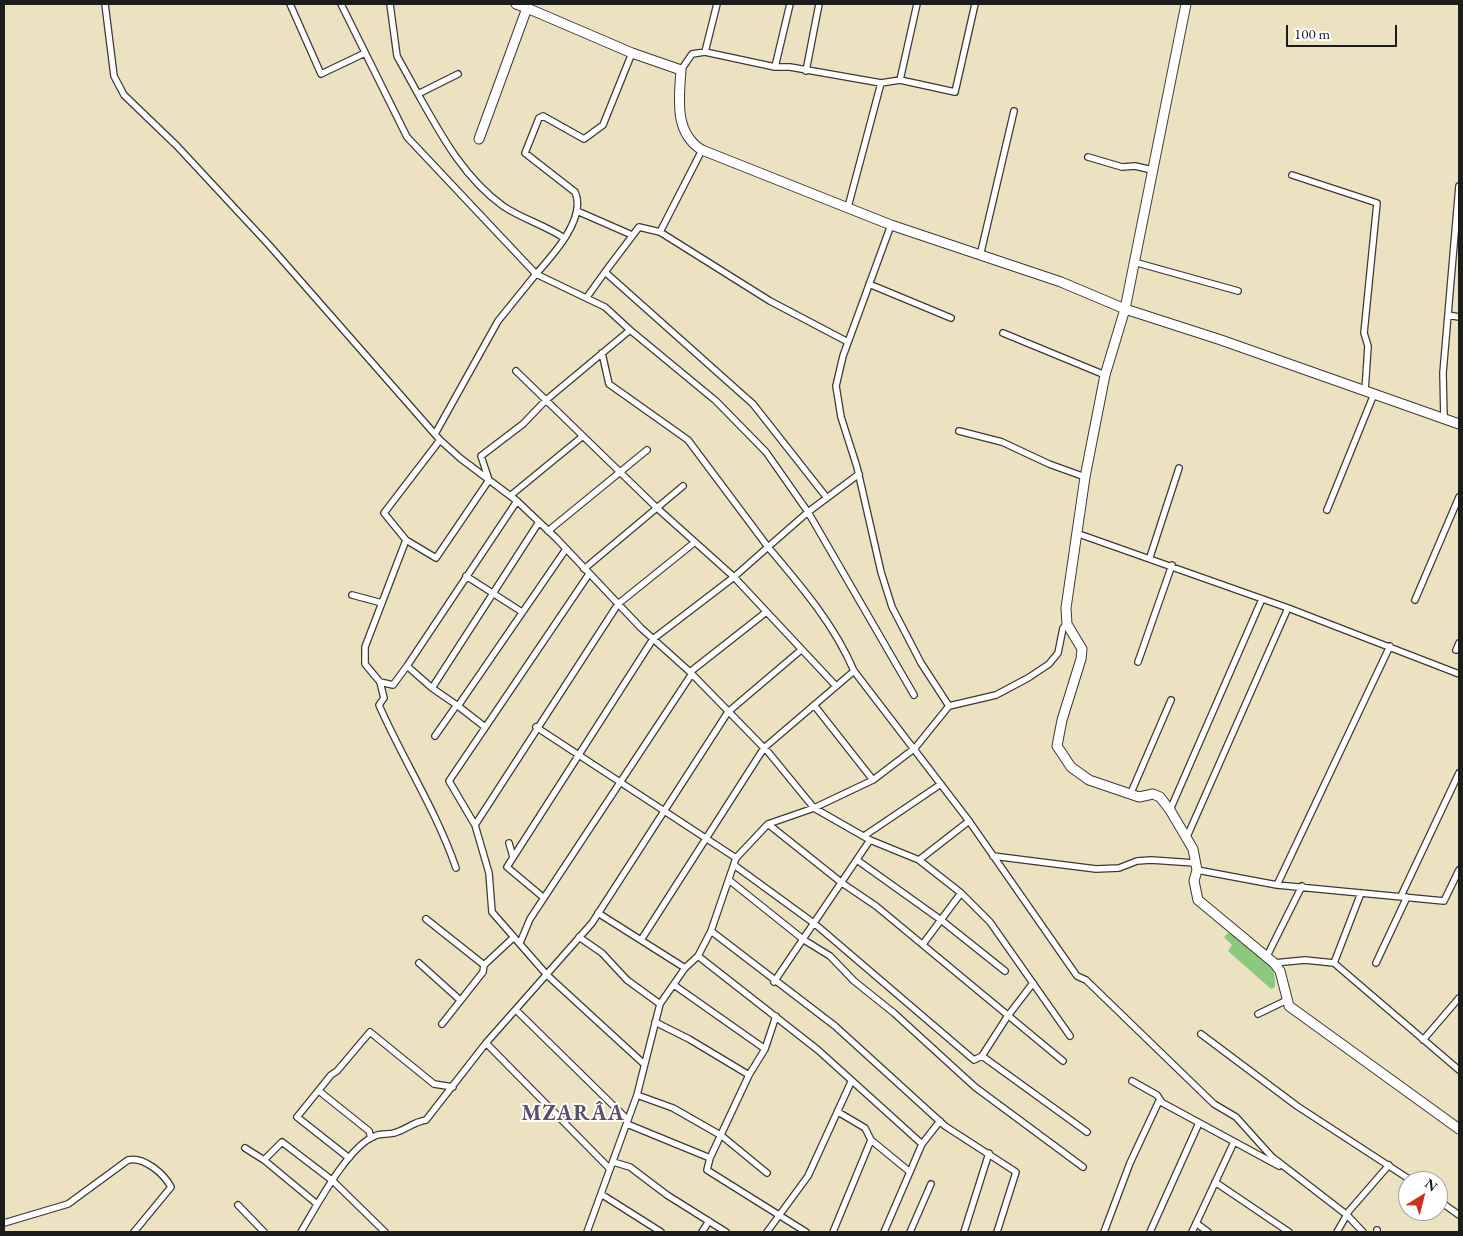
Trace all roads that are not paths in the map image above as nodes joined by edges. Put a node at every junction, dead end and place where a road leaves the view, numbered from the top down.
1 (105, 4) edge
2 (290, 4) edge
3 (341, 4) edge
4 (390, 4) edge
5 (516, 4) edge
6 (717, 4) edge
7 (790, 4) edge
8 (819, 4) edge
9 (917, 4) edge
10 (975, 4) edge
11 (1186, 4) edge
12 (528, 6) edge
13 (705, 52) junction
14 (365, 53) junction
15 (632, 53) junction
16 (775, 67) junction
17 (681, 70) junction
18 (806, 71) junction
19 (458, 74) dead end
20 (900, 80) junction
21 (882, 83) junction
22 (418, 94) junction
23 (1014, 111) dead end
24 (479, 139) dead end
25 (702, 150) junction
26 (1088, 157) dead end
27 (1152, 170) junction
28 (1292, 175) dead end
29 (1459, 186) edge
30 (848, 207) junction
31 (577, 211) junction
32 (891, 225) junction
33 (660, 232) junction
34 (632, 236) junction
35 (564, 238) junction
36 (980, 256) junction
37 (1134, 262) junction
38 (605, 272) junction
39 (536, 274) junction
40 (870, 284) junction
41 (1238, 290) dead end
42 (587, 298) junction
43 (1125, 309) junction
44 (1448, 315) junction
45 (951, 318) dead end
46 (1459, 318) edge
47 (630, 330) junction
48 (1003, 334) dead end
49 (848, 342) junction
50 (602, 353) junction
51 (516, 371) dead end
52 (1105, 375) junction
53 (1365, 391) junction
54 (1374, 394) junction
55 (545, 401) junction
56 (1444, 419) junction
57 (1459, 424) edge
58 (959, 431) dead end
59 (435, 434) junction
60 (583, 436) junction
61 (440, 440) junction
62 (647, 450) dead end
63 (1179, 468) dead end
64 (620, 472) junction
65 (859, 474) junction
66 (1085, 477) junction
67 (489, 480) junction
68 (683, 486) dead end
69 (510, 496) junction
70 (1459, 497) edge
71 (827, 498) junction
72 (516, 501) junction
73 (657, 508) junction
74 (1327, 510) dead end
75 (808, 512) junction
76 (539, 522) junction
77 (548, 531) junction
78 (1076, 533) junction
79 (406, 540) junction
80 (695, 542) junction
81 (768, 547) junction
82 (566, 549) junction
83 (1150, 557) junction
84 (1172, 565) junction
85 (584, 569) junction
86 (590, 574) junction
87 (466, 576) junction
88 (734, 577) junction
89 (492, 593) junction
90 (352, 595) dead end
91 (1262, 599) junction
92 (1415, 600) dead end
93 (382, 603) junction
94 (618, 604) junction
95 (1288, 608) junction
96 (522, 612) junction
97 (765, 613) junction
98 (1067, 624) junction
99 (653, 639) junction
100 (1459, 643) edge
101 (1390, 646) junction
102 (801, 650) junction
103 (1456, 650) dead end
104 (1138, 662) dead end
105 (407, 666) junction
106 (854, 671) junction
107 (691, 674) junction
108 (1459, 674) edge
109 (380, 682) junction
110 (836, 686) junction
111 (432, 688) junction
112 (914, 695) dead end
113 (1171, 700) dead end
114 (814, 705) junction
115 (457, 706) junction
116 (949, 706) junction
117 (728, 712) junction
118 (485, 727) junction
119 (536, 727) junction
120 (435, 736) dead end
121 (764, 748) junction
122 (915, 748) junction
123 (578, 755) junction
124 (1459, 773) edge
125 (874, 780) junction
126 (620, 784) junction
127 (941, 784) junction
128 (1130, 795) junction
129 (814, 808) junction
130 (1170, 810) junction
131 (664, 811) junction
132 (969, 821) junction
133 (768, 824) junction
134 (475, 825) junction
135 (864, 836) junction
136 (707, 838) junction
137 (1186, 839) junction
138 (870, 840) junction
139 (509, 844) dead end
140 (992, 856) junction
141 (513, 857) junction
142 (736, 858) junction
143 (857, 860) junction
144 (919, 860) junction
145 (734, 865) junction
146 (1196, 866) junction
147 (456, 868) dead end
148 (1459, 870) edge
149 (729, 880) junction
150 (842, 883) junction
151 (1277, 885) junction
152 (1302, 886) junction
153 (961, 893) junction
154 (1360, 893) junction
155 (1404, 896) junction
156 (544, 898) junction
157 (598, 913) junction
158 (426, 919) dead end
159 (941, 920) junction
160 (815, 924) junction
161 (711, 930) junction
162 (514, 937) junction
163 (579, 937) junction
164 (641, 940) junction
165 (804, 940) junction
166 (520, 943) junction
167 (923, 944) junction
168 (698, 956) junction
169 (1267, 956) junction
170 (419, 963) dead end
171 (1274, 963) junction
172 (1334, 963) junction
173 (1376, 963) dead end
174 (484, 965) junction
175 (685, 968) junction
176 (1006, 971) dead end
177 (547, 975) junction
178 (774, 982) junction
179 (1033, 983) junction
180 (674, 985) junction
181 (1459, 998) edge
182 (460, 1000) junction
183 (1286, 1001) junction
184 (660, 1004) junction
185 (516, 1010) junction
186 (1258, 1014) dead end
187 (776, 1016) junction
188 (1007, 1017) junction
189 (655, 1022) junction
190 (442, 1024) dead end
191 (1201, 1034) dead end
192 (1070, 1036) dead end
193 (1423, 1040) junction
194 (486, 1043) junction
195 (765, 1049) junction
196 (982, 1056) junction
197 (1063, 1062) dead end
198 (644, 1064) junction
199 (1459, 1070) edge
200 (750, 1075) junction
201 (1132, 1081) dead end
202 (851, 1082) junction
203 (452, 1087) junction
204 (319, 1092) junction
205 (637, 1095) junction
206 (1161, 1101) junction
207 (838, 1112) junction
208 (940, 1121) junction
209 (627, 1122) junction
210 (1199, 1123) junction
211 (1459, 1129) edge
212 (1087, 1132) dead end
213 (722, 1136) junction
214 (371, 1138) junction
215 (870, 1140) junction
216 (1234, 1142) junction
217 (922, 1144) junction
218 (245, 1148) dead end
219 (989, 1153) junction
220 (703, 1156) junction
221 (349, 1158) junction
222 (710, 1158) junction
223 (264, 1160) junction
224 (612, 1165) junction
225 (1389, 1165) junction
226 (1083, 1167) dead end
227 (707, 1170) junction
228 (1398, 1171) edge
229 (910, 1172) junction
230 (1290, 1172) junction
231 (766, 1173) dead end
232 (333, 1181) junction
233 (1215, 1182) junction
234 (931, 1184) dead end
235 (601, 1194) junction
236 (317, 1204) junction
237 (238, 1205) dead end
238 (1448, 1207) edge
239 (1347, 1215) junction
240 (1459, 1215) edge
241 (778, 1216) junction
242 (709, 1221) junction
243 (4, 1223) edge
244 (1196, 1223) junction
245 (589, 1231) edge
246 (134, 1232) edge
247 (264, 1232) edge
248 (302, 1232) edge
249 (385, 1232) edge
250 (661, 1232) edge
251 (702, 1232) edge
252 (726, 1232) edge
253 (767, 1232) edge
254 (806, 1232) edge
255 (833, 1232) edge
256 (884, 1232) edge
257 (910, 1232) edge
258 (964, 1232) edge
259 (997, 1232) edge
260 (1104, 1232) edge
261 (1150, 1232) edge
262 (1192, 1232) edge
263 (1208, 1232) edge
264 (1289, 1232) edge
265 (1337, 1232) edge
266 (1363, 1232) edge

1 - 59 street
2 - 14 street
3 - 14 street
4 - 22 street
5 - 12 street
6 - 13 street
7 - 16 street
8 - 18 street
9 - 20 street
10 - 20 street
11 - 27 street
12 - 15 street
12 - 24 street
13 - 16 street
13 - 17 street
14 - 39 street
15 - 17 street
15 - 31 street
16 - 18 street
17 - 25 street
18 - 21 street
19 - 22 street
20 - 21 street
21 - 30 street
22 - 35 street
23 - 36 street
25 - 30 street
25 - 33 street
26 - 27 street
27 - 37 street
28 - 53 street
29 - 44 street
30 - 32 street
31 - 34 street
31 - 35 street
32 - 36 street
32 - 40 street
33 - 34 street
33 - 49 street
34 - 38 street
35 - 39 street
36 - 43 street
37 - 41 street
37 - 43 street
38 - 42 street
38 - 71 street
39 - 42 street
39 - 59 street
40 - 45 street
40 - 49 street
42 - 47 street
43 - 52 street
43 - 53 street
44 - 46 street
44 - 56 street
47 - 50 street
47 - 75 street
48 - 52 street
49 - 65 street
50 - 55 street
50 - 81 street
51 - 55 street
52 - 66 street
53 - 54 street
54 - 56 street
54 - 74 street
55 - 60 street
55 - 67 street
56 - 57 street
58 - 66 street
59 - 61 street
60 - 64 street
60 - 69 street
61 - 67 street
61 - 79 street
62 - 64 street
63 - 83 street
64 - 73 street
64 - 77 street
65 - 71 street
65 - 116 street
66 - 78 street
67 - 69 street
67 - 79 street
68 - 73 street
69 - 72 street
70 - 92 street
71 - 75 street
72 - 76 street
72 - 87 street
73 - 80 street
73 - 85 street
75 - 81 street
75 - 112 street
76 - 77 street
76 - 89 street
77 - 82 street
78 - 83 street
78 - 98 street
79 - 93 street
80 - 88 street
80 - 94 street
81 - 88 street
81 - 106 street
82 - 85 street
82 - 96 street
83 - 84 street
84 - 91 street
84 - 104 street
85 - 86 street
86 - 94 street
86 - 118 street
87 - 89 street
87 - 105 street
88 - 97 street
88 - 99 street
89 - 96 street
89 - 111 street
90 - 93 street
91 - 95 street
91 - 130 street
93 - 109 street
94 - 99 street
94 - 119 street
95 - 101 street
95 - 137 street
96 - 115 street
97 - 102 street
97 - 107 street
98 - 116 street
98 - 128 street
99 - 107 street
99 - 123 street
100 - 103 street
101 - 108 street
101 - 151 street
102 - 110 street
102 - 117 street
105 - 109 street
105 - 111 street
106 - 110 street
106 - 122 street
107 - 117 street
107 - 126 street
109 - 147 street
110 - 114 street
111 - 115 street
113 - 128 street
114 - 121 street
114 - 125 street
115 - 118 street
115 - 120 street
116 - 122 street
117 - 121 street
117 - 131 street
118 - 134 street
119 - 123 street
119 - 134 street
121 - 129 street
121 - 136 street
122 - 125 street
122 - 127 street
123 - 126 street
123 - 141 street
124 - 155 street
125 - 129 street
126 - 131 street
126 - 156 street
127 - 132 street
127 - 135 street
128 - 130 street
129 - 133 street
129 - 135 street
130 - 137 street
131 - 136 street
131 - 157 street
132 - 140 street
132 - 144 street
133 - 142 street
133 - 150 street
134 - 162 street
135 - 138 street
136 - 142 street
136 - 164 street
137 - 146 street
138 - 143 street
138 - 144 street
139 - 141 street
140 - 146 street
140 - 230 street
141 - 156 street
142 - 145 street
143 - 150 street
143 - 159 street
144 - 153 street
145 - 149 street
145 - 160 street
146 - 151 street
146 - 169 street
148 - 155 street
149 - 161 street
149 - 165 street
150 - 160 street
150 - 167 street
151 - 152 street
152 - 154 street
152 - 169 street
153 - 159 street
153 - 179 street
154 - 155 street
154 - 172 street
155 - 173 street
156 - 166 street
157 - 163 street
157 - 164 street
158 - 174 street
159 - 167 street
159 - 176 street
160 - 165 street
160 - 196 street
161 - 168 street
161 - 178 street
162 - 166 street
162 - 174 street
163 - 177 street
163 - 184 street
164 - 175 street
165 - 178 street
165 - 226 street
166 - 177 street
167 - 188 street
168 - 175 street
168 - 187 street
169 - 171 street
170 - 182 street
171 - 172 street
171 - 183 street
172 - 193 street
174 - 182 street
175 - 180 street
177 - 185 street
177 - 198 street
178 - 208 street
179 - 188 street
179 - 192 street
180 - 184 street
180 - 195 street
181 - 193 street
182 - 190 street
183 - 186 street
183 - 211 street
184 - 189 street
185 - 194 street
185 - 209 street
187 - 195 street
187 - 202 street
188 - 196 street
188 - 197 street
189 - 198 street
189 - 200 street
191 - 225 street
193 - 199 street
194 - 203 street
194 - 224 street
195 - 200 street
196 - 212 street
198 - 205 street
200 - 213 street
201 - 206 street
202 - 207 street
202 - 217 street
203 - 204 street
203 - 214 street
204 - 214 street
204 - 221 street
205 - 209 street
205 - 213 street
206 - 210 street
206 - 260 street
207 - 215 street
207 - 241 street
208 - 217 street
208 - 219 street
209 - 220 street
209 - 224 street
210 - 216 street
210 - 261 street
213 - 222 street
213 - 231 street
214 - 221 street
215 - 229 street
215 - 255 street
216 - 230 street
216 - 233 street
217 - 229 street
218 - 223 street
219 - 258 street
219 - 259 street
220 - 222 street
220 - 227 street
221 - 232 street
222 - 227 street
223 - 232 street
223 - 236 street
224 - 235 street
224 - 242 street
225 - 228 street
225 - 239 street
227 - 241 street
229 - 256 street
230 - 239 street
232 - 236 street
232 - 249 street
233 - 244 street
233 - 264 street
234 - 257 street
235 - 245 street
235 - 250 street
236 - 248 street
237 - 247 street
238 - 240 street
239 - 265 street
239 - 266 street
241 - 253 street
241 - 254 street
242 - 251 street
242 - 252 street
243 - 246 street
244 - 262 street
244 - 263 street

